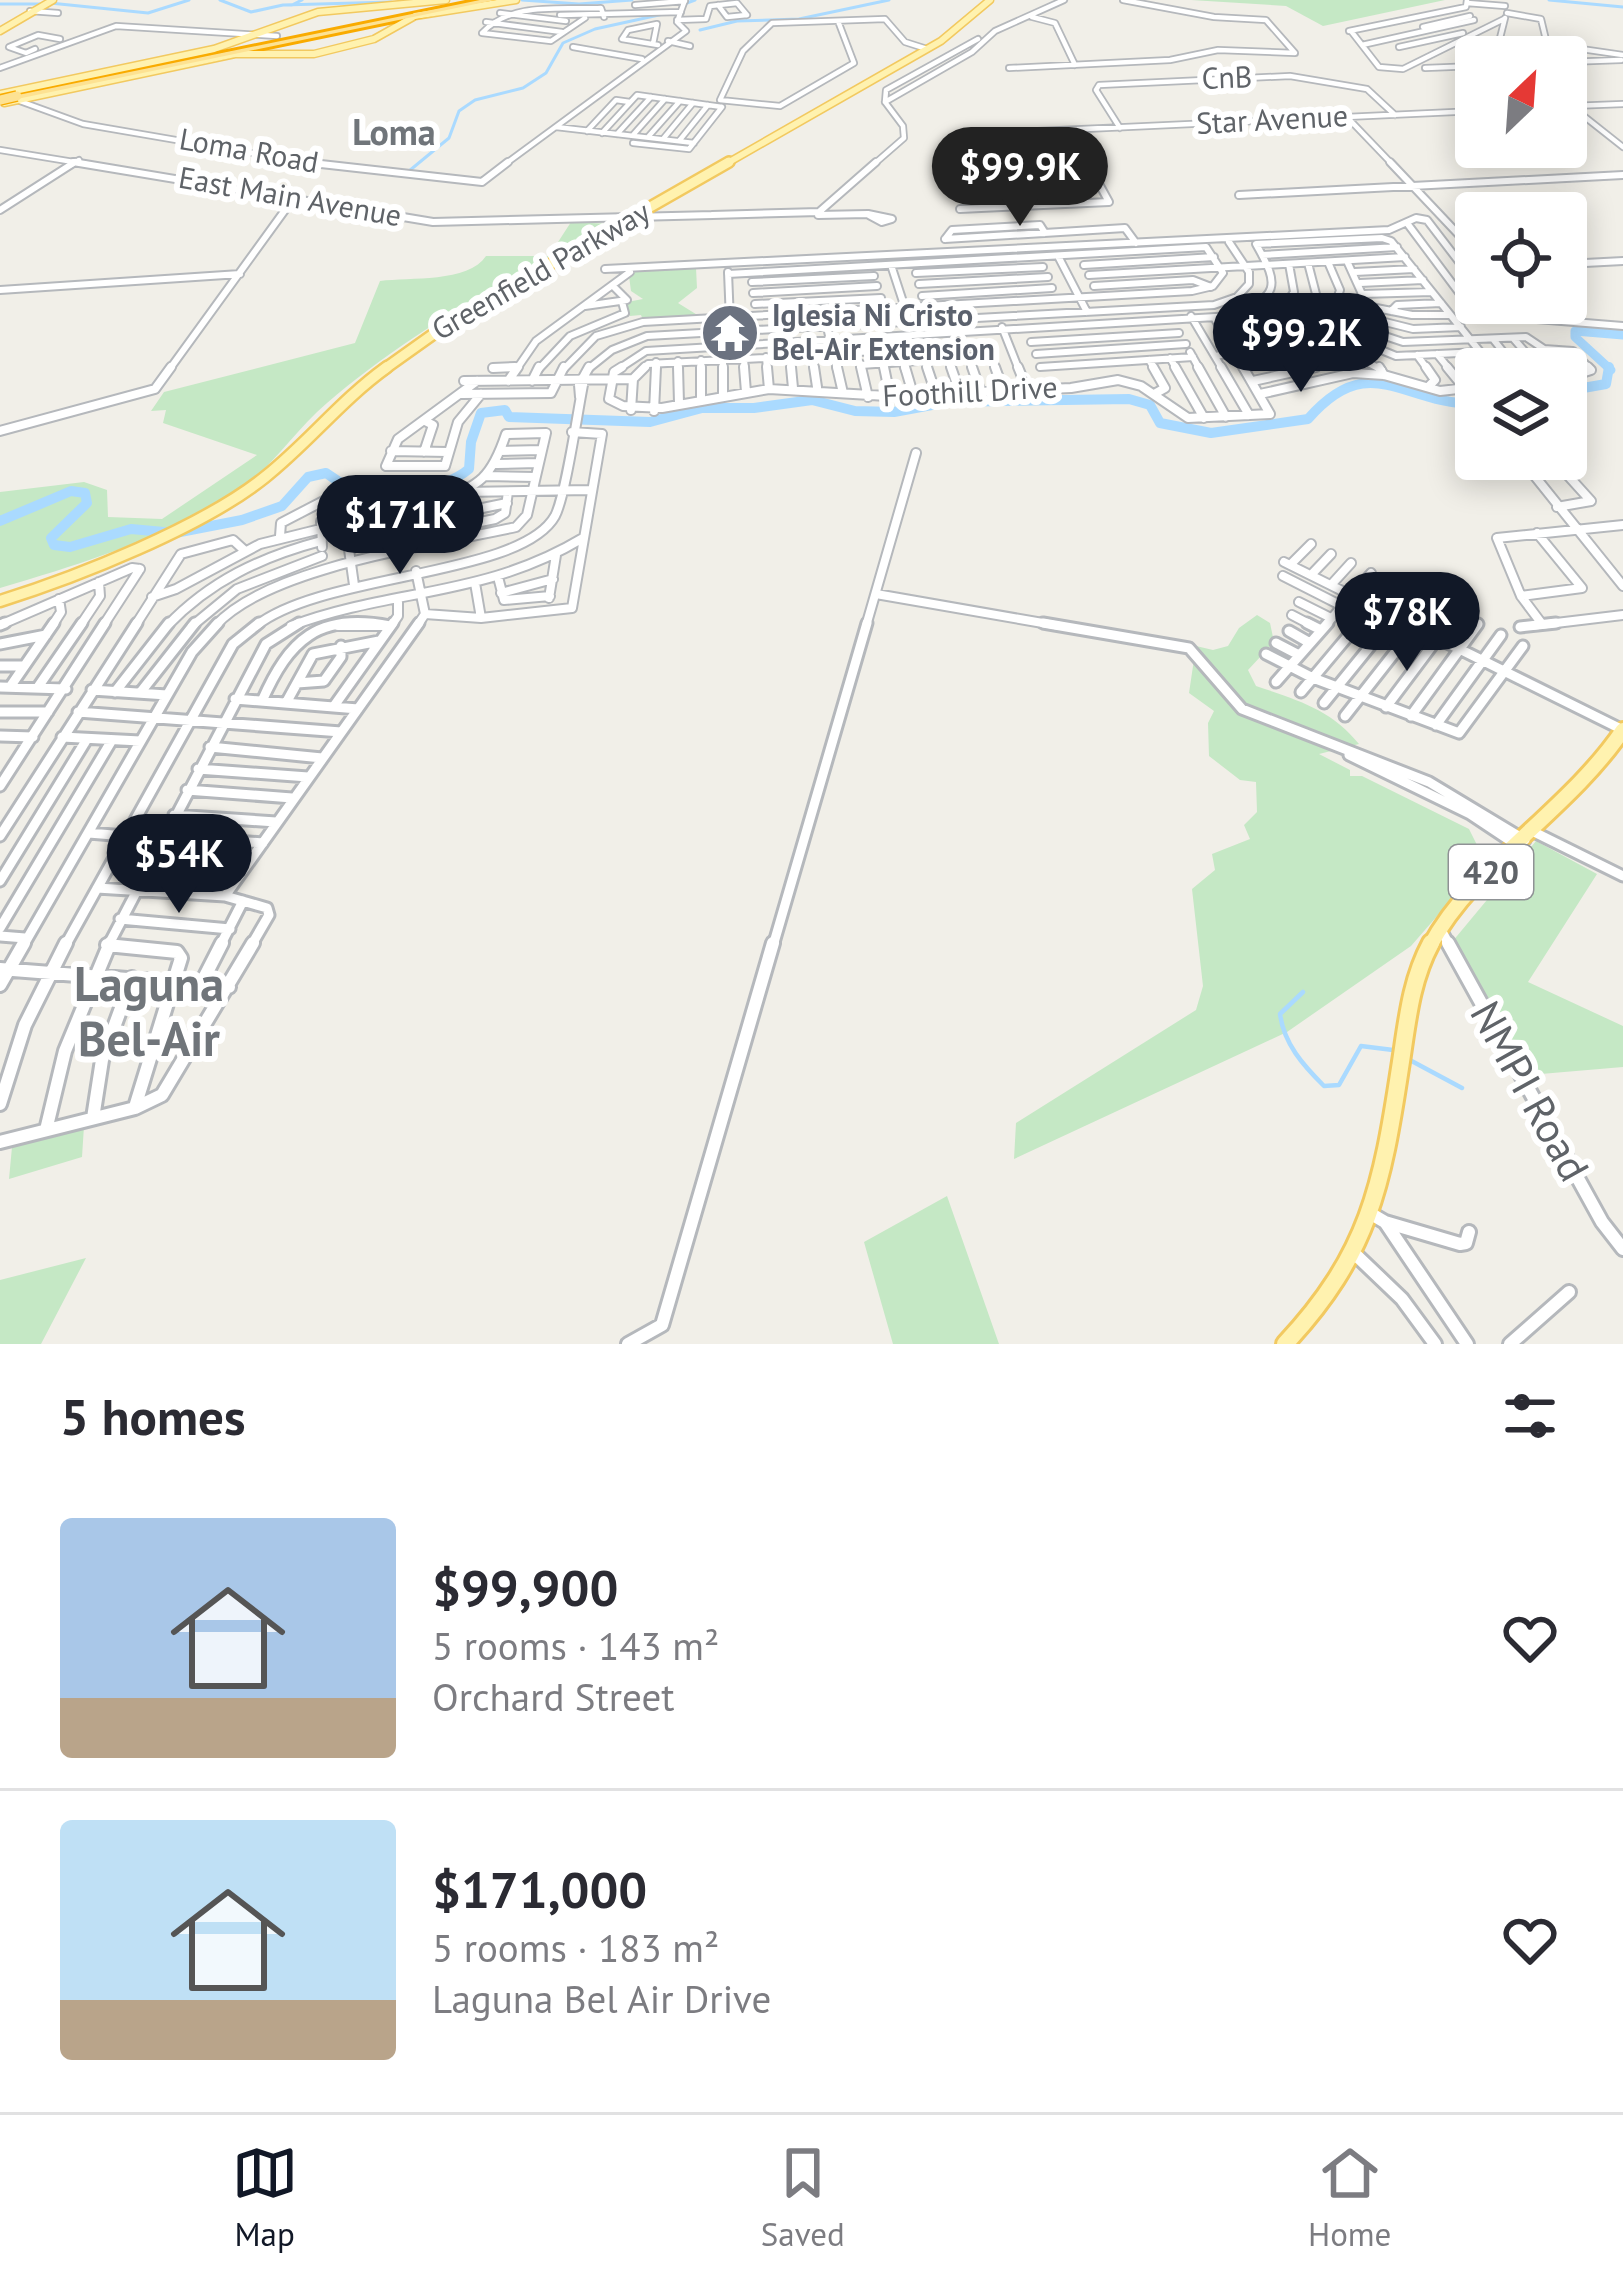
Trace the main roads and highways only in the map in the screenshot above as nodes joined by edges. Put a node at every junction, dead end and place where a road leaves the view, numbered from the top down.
1 (53, 0) edge
2 (479, 0) edge
3 (491, 0) edge
4 (991, 0) edge
5 (446, 1) edge
6 (42, 4) edge
7 (512, 4) edge
8 (0, 31) edge
9 (17, 97) junction
10 (0, 98) edge
11 (0, 597) edge
12 (1623, 730) edge
13 (1285, 1344) edge

1 - 6 main road
2 - 9 highway
3 - 9 highway
4 - 11 main road, Greenfield Parkway
5 - 10 main road
6 - 8 main road
7 - 9 main road
9 - 10 highway, bridge
12 - 13 main road, 420

